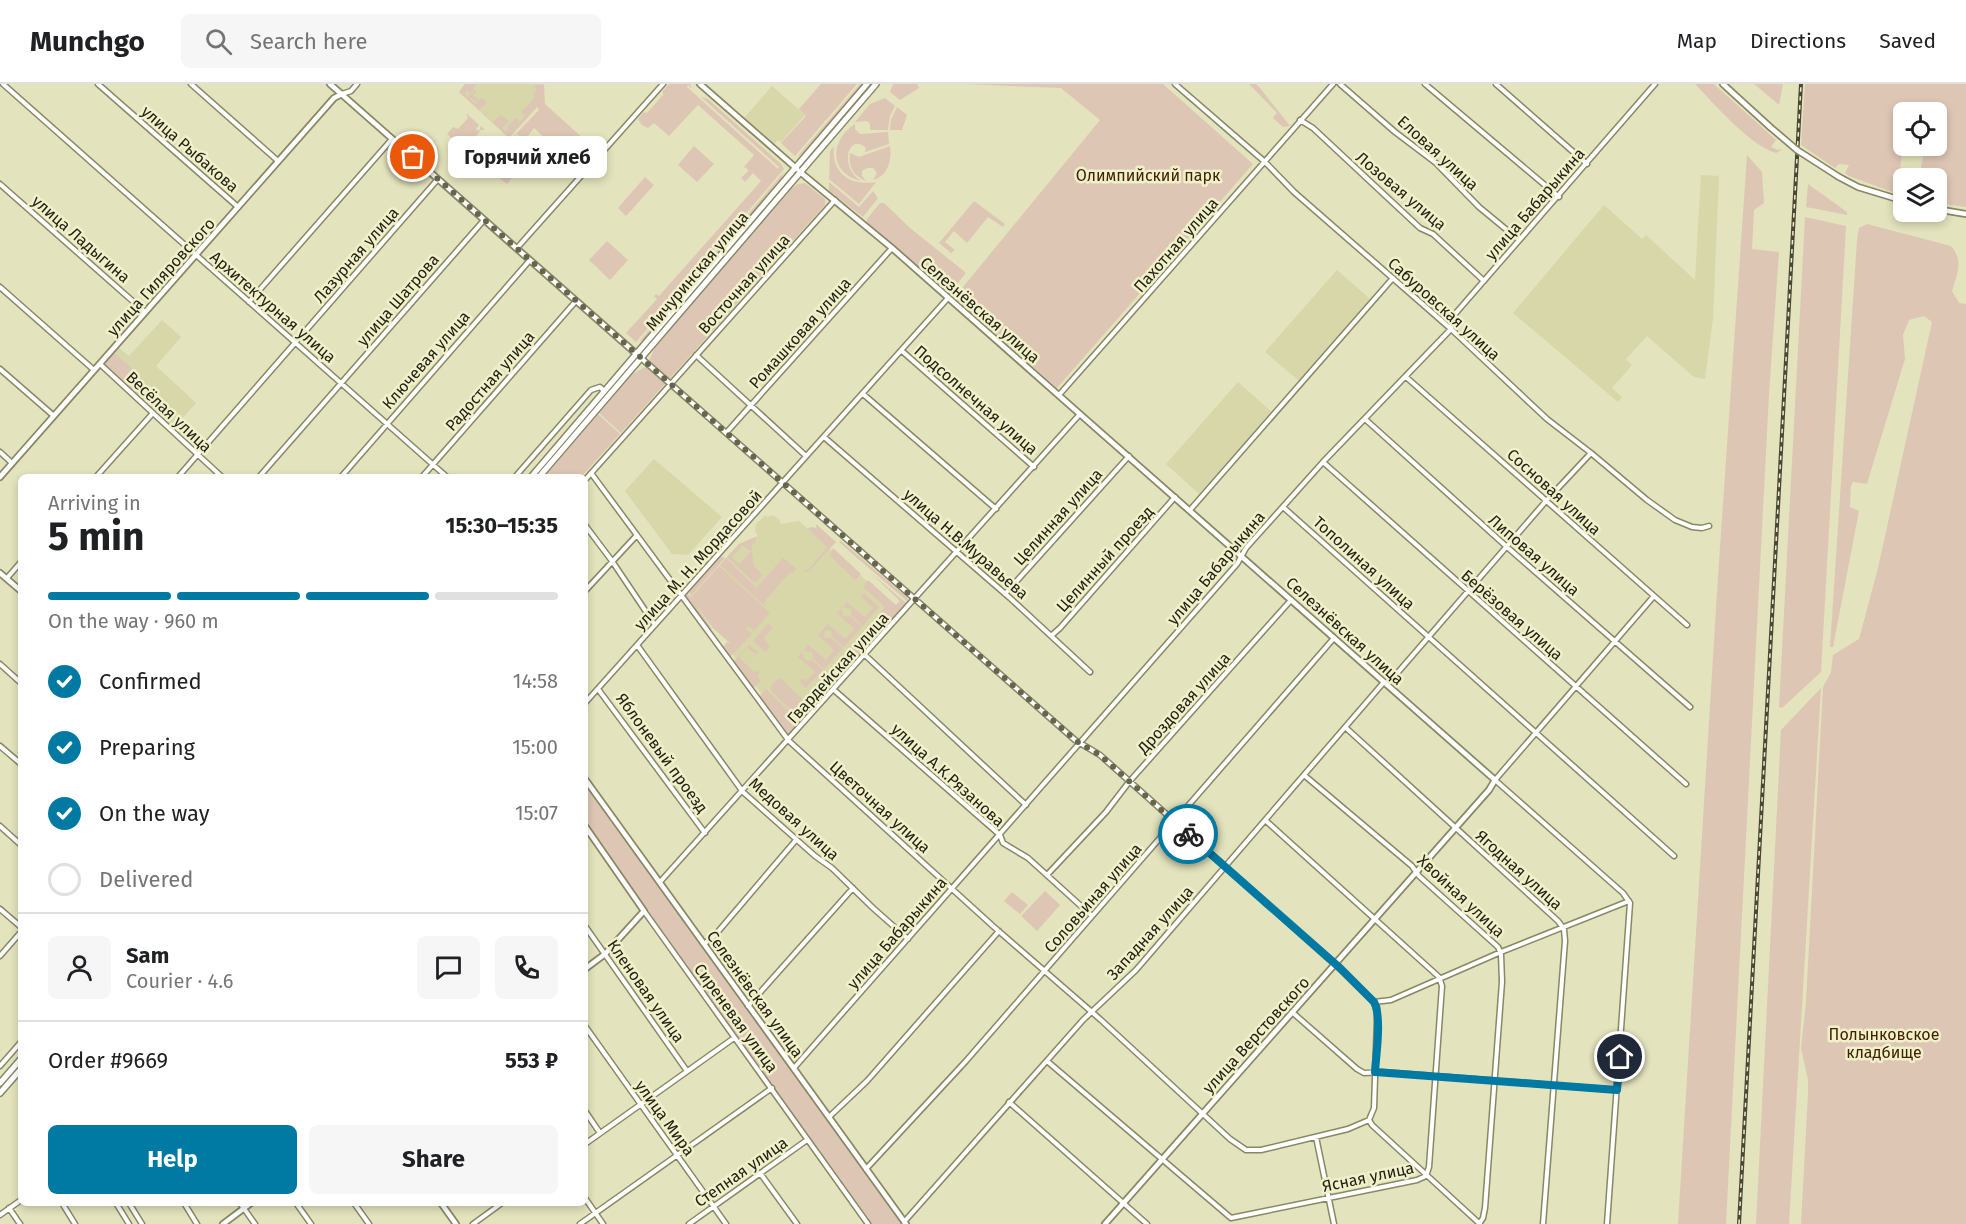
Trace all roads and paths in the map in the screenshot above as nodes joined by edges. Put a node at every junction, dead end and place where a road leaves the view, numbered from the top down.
1 (3, 84) edge
2 (98, 84) edge
3 (191, 84) edge
4 (330, 84) edge
5 (357, 84) edge
6 (663, 84) edge
7 (700, 84) edge
8 (867, 84) edge
9 (876, 84) edge
10 (1175, 84) edge
11 (1333, 84) edge
12 (1340, 84) edge
13 (1425, 84) edge
14 (1496, 84) edge
15 (1655, 84) edge
16 (1723, 84) edge
17 (342, 94) junction
18 (1300, 120) junction
19 (392, 139) junction
20 (278, 161) junction
21 (1265, 162) junction
22 (1587, 164) junction
23 (797, 169) junction
24 (438, 179) junction
25 (0, 184) edge
26 (1558, 197) junction
27 (1893, 198) edge
28 (835, 200) junction
29 (238, 207) junction
30 (1947, 211) edge
31 (1966, 214) edge
32 (484, 220) junction
33 (1519, 240) junction
34 (517, 248) junction
35 (892, 248) junction
36 (196, 255) junction
37 (530, 260) junction
38 (1393, 278) junction
39 (1484, 281) junction
40 (0, 287) edge
41 (948, 298) junction
42 (576, 301) junction
43 (249, 302) junction
44 (145, 312) junction
45 (1451, 329) junction
46 (295, 342) junction
47 (902, 351) junction
48 (696, 355) junction
49 (638, 356) junction
50 (100, 364) junction
51 (0, 369) edge
52 (94, 370) junction
53 (1406, 377) junction
54 (341, 383) junction
55 (671, 384) junction
56 (605, 391) junction
57 (863, 394) junction
58 (1059, 395) junction
59 (750, 406) junction
60 (153, 413) junction
61 (1081, 414) junction
62 (54, 416) junction
63 (1365, 419) junction
64 (387, 423) junction
65 (726, 433) junction
66 (824, 437) junction
67 (0, 452) edge
68 (1591, 453) junction
69 (198, 455) junction
70 (806, 456) junction
71 (1129, 456) junction
72 (1323, 462) junction
73 (12, 463) junction
74 (433, 464) junction
75 (1034, 466) junction
76 (591, 473) junction
77 (99, 474) edge
78 (181, 474) edge
79 (219, 474) edge
80 (262, 474) edge
81 (344, 474) edge
82 (425, 474) edge
83 (444, 474) edge
84 (518, 474) edge
85 (534, 474) edge
86 (541, 474) edge
87 (588, 476) edge
88 (0, 477) edge
89 (782, 483) junction
90 (1175, 497) junction
91 (1546, 501) junction
92 (1283, 507) junction
93 (996, 509) junction
94 (1190, 510) junction
95 (1709, 526) dead end
96 (588, 529) edge
97 (637, 535) junction
98 (1507, 547) junction
99 (957, 552) junction
100 (1242, 556) junction
101 (612, 561) junction
102 (18, 565) edge
103 (0, 573) edge
104 (7, 578) junction
105 (18, 588) edge
106 (588, 588) edge
107 (1467, 591) junction
108 (1005, 594) junction
109 (681, 595) junction
110 (1653, 596) junction
111 (915, 599) junction
112 (1291, 600) junction
113 (655, 625) junction
114 (1687, 625) dead end
115 (1052, 635) junction
116 (1428, 638) junction
117 (1334, 639) junction
118 (1615, 641) junction
119 (637, 645) junction
120 (865, 655) junction
121 (0, 664) edge
122 (1090, 672) dead end
123 (18, 680) edge
124 (1385, 684) junction
125 (1575, 686) junction
126 (598, 689) junction
127 (834, 690) junction
128 (588, 700) edge
129 (1690, 707) dead end
130 (1345, 728) junction
131 (1536, 733) junction
132 (789, 741) junction
133 (1079, 743) junction
134 (0, 746) edge
135 (18, 761) edge
136 (1304, 775) junction
137 (1495, 780) junction
138 (1129, 782) junction
139 (588, 783) edge
140 (1686, 784) dead end
141 (743, 792) junction
142 (1026, 805) junction
143 (1265, 820) junction
144 (1174, 823) junction
145 (0, 826) edge
146 (1454, 827) junction
147 (588, 830) edge
148 (705, 833) junction
149 (1000, 835) junction
150 (796, 840) junction
151 (18, 842) edge
152 (1674, 856) dead end
153 (1225, 866) junction
154 (1416, 872) junction
155 (1047, 876) junction
156 (660, 882) junction
157 (853, 888) junction
158 (953, 888) junction
159 (1629, 901) junction
160 (0, 909) edge
161 (644, 911) junction
162 (1092, 916) junction
163 (1376, 918) junction
164 (18, 924) edge
165 (1563, 927) junction
166 (588, 930) edge
167 (999, 931) junction
168 (18, 935) edge
169 (908, 939) junction
170 (704, 944) junction
171 (1501, 952) junction
172 (605, 954) junction
173 (0, 956) edge
174 (1335, 964) junction
175 (588, 967) edge
176 (1045, 970) junction
177 (1440, 979) junction
178 (1374, 1002) junction
179 (748, 1006) junction
180 (1091, 1011) junction
181 (1292, 1012) junction
182 (588, 1030) edge
183 (734, 1038) junction
184 (18, 1045) edge
185 (1047, 1061) junction
186 (18, 1062) edge
187 (0, 1066) edge
188 (794, 1068) junction
189 (687, 1071) junction
190 (18, 1072) edge
191 (1375, 1072) junction
192 (1435, 1076) junction
193 (1495, 1080) junction
194 (0, 1083) edge
195 (1554, 1085) junction
196 (772, 1088) junction
197 (1617, 1090) junction
198 (0, 1093) edge
199 (1009, 1102) junction
200 (641, 1105) junction
201 (1203, 1113) junction
202 (588, 1115) edge
203 (829, 1117) junction
204 (1369, 1120) junction
205 (600, 1133) junction
206 (1316, 1137) junction
207 (807, 1140) junction
208 (588, 1142) edge
209 (678, 1155) junction
210 (1162, 1159) junction
211 (866, 1169) junction
212 (760, 1173) junction
213 (1426, 1176) junction
214 (1328, 1198) junction
215 (18, 1202) edge
216 (588, 1202) edge
217 (1123, 1203) junction
218 (64, 1206) edge
219 (118, 1206) edge
220 (131, 1206) edge
221 (186, 1206) edge
222 (242, 1206) edge
223 (248, 1206) edge
224 (298, 1206) edge
225 (356, 1206) edge
226 (443, 1206) edge
227 (498, 1206) edge
228 (714, 1207) junction
229 (9, 1208) junction
230 (244, 1209) junction
231 (596, 1213) junction
232 (0, 1215) edge
233 (905, 1223) edge
234 (20, 1224) edge
235 (75, 1224) edge
236 (129, 1224) edge
237 (142, 1224) edge
238 (197, 1224) edge
239 (223, 1224) edge
240 (255, 1224) edge
241 (311, 1224) edge
242 (369, 1224) edge
243 (456, 1224) edge
244 (473, 1224) edge
245 (580, 1224) edge
246 (603, 1224) edge
247 (689, 1224) edge
248 (726, 1224) edge
249 (796, 1224) edge
250 (868, 1224) edge
251 (1105, 1224) edge
252 (1147, 1224) edge
253 (1334, 1224) edge
254 (1479, 1224) edge
255 (1542, 1224) edge
256 (1607, 1224) edge

1 - 36 street, Архитектурная улица
2 - 29 street, улица Рыбакова
3 - 20 street
4 - 17 street
5 - 17 street
6 - 34 street
7 - 23 street, Селезнёвская улица
8 - 23 main road, Мичуринская улица
9 - 23 main road, Мичуринская улица
10 - 21 street, Сабуровская улица
11 - 18 street, Пахотная улица
12 - 33 street, Еловая улица
13 - 26 street
14 - 22 street
15 - 22 street, улица Бабарыкина
16 - 27 street, bridge
17 - 19 street
17 - 20 street, улица Гиляровского
18 - 21 street, Пахотная улица
18 - 39 street, Лозовая улица
19 - 24 street
19 - 43 street
20 - 29 street, улица Гиляровского
21 - 38 street, Сабуровская улица
21 - 58 street, Пахотная улица
22 - 26 street, улица Бабарыкина
23 - 28 street, Селезнёвская улица
23 - 49 main road, Мичуринская улица
24 - 32 street
24 - 46 street, Лазурная улица
25 - 44 street, улица Ладыгина
26 - 33 street, улица Бабарыкина
28 - 35 street, Селезнёвская улица
28 - 48 street, Восточная улица
29 - 36 street, улица Гиляровского
30 - 31 street
32 - 34 street
32 - 54 street, улица Шатрова
33 - 39 street, улица Бабарыкина
34 - 37 street
35 - 41 street, Селезнёвская улица
35 - 59 street, Ромашковая улица
36 - 43 street, Архитектурная улица
36 - 44 street, улица Гиляровского
37 - 42 street
37 - 64 street, Ключевая улица
38 - 45 street, Сабуровская улица
38 - 94 street
39 - 45 street, улица Бабарыкина
40 - 52 street
41 - 47 street, улица М. Н. Мордасовой
41 - 58 street, Селезнёвская улица
42 - 49 street
42 - 74 street, Радостная улица
43 - 46 street, Архитектурная улица
44 - 50 street, улица Гиляровского
45 - 53 street, улица Бабарыкина
45 - 68 street, Сабуровская улица
46 - 54 street, Архитектурная улица
46 - 69 street, Лазурная улица
47 - 57 street, улица М. Н. Мордасовой
47 - 75 street, Подсолнечная улица
48 - 55 street, Восточная улица
48 - 59 street
49 - 55 street
49 - 56 main road, Мичуринская улица
49 - 86 main road, Мичуринская улица
50 - 52 street, улица Гиляровского
50 - 60 street, Весёлая улица
51 - 62 street
52 - 62 street, улица Гиляровского
53 - 63 street, улица Бабарыкина
53 - 91 street, Сосновая улица
54 - 64 street, Архитектурная улица
54 - 80 street, улица Шатрова
55 - 65 street
55 - 76 street, Восточная улица
56 - 84 street
56 - 85 main road, Мичуринская улица
57 - 66 street, улица М. Н. Мордасовой
57 - 93 street
58 - 61 street, Селезнёвская улица
59 - 65 street, Ромашковая улица
59 - 70 street
60 - 69 street, Весёлая улица
60 - 77 street
61 - 71 street, Селезнёвская улица
61 - 75 street, Гвардейская улица
62 - 73 street, улица Гиляровского
63 - 72 street, улица Бабарыкина
63 - 98 street, Липовая улица
64 - 74 street, Архитектурная улица
64 - 81 street, Ключевая улица
65 - 89 street
66 - 70 street, улица М. Н. Мордасовой
66 - 99 street, улица Н.В.Муравьева
67 - 73 street
68 - 91 street, Западная улица
68 - 95 street, Сабуровская улица
69 - 78 street, Лазурная улица
69 - 79 street, Весёлая улица
70 - 89 street, улица М. Н. Мордасовой
71 - 90 street, Селезнёвская улица
71 - 108 street, Целинная улица
72 - 92 street, улица Бабарыкина
72 - 107 street, Берёзовая улица
73 - 88 street, улица Гиляровского
74 - 82 street, Радостная улица
74 - 83 street, Архитектурная улица
75 - 93 street, Гвардейская улица
76 - 87 street, Восточная улица
76 - 97 street, Цветочная улица
89 - 109 street, улица М. Н. Мордасовой
89 - 111 street
90 - 94 street, Селезнёвская улица
90 - 115 street, Целинный проезд
91 - 98 street, Западная улица
91 - 110 street, Сосновая улица
92 - 100 street, улица Бабарыкина
92 - 116 street, Тополиная улица
93 - 99 street, Гвардейская улица
94 - 100 street, Селезнёвская улица
96 - 101 street
97 - 101 street
97 - 109 street, Цветочная улица
98 - 107 street, Западная улица
98 - 118 street, Липовая улица
99 - 108 street, улица Н.В.Муравьева
99 - 111 street, Гвардейская улица
100 - 112 street, Селезнёвская улица
100 - 133 street, улица Бабарыкина
101 - 106 street
101 - 113 street
102 - 104 street
103 - 104 street
104 - 105 street
107 - 116 street, Западная улица
107 - 125 street, Берёзовая улица
108 - 115 street, улица Н.В.Муравьева
109 - 113 street, улица М. Н. Мордасовой
109 - 132 street, Цветочная улица
110 - 114 street, Сосновая улица
110 - 118 street
111 - 120 street, Гвардейская улица
111 - 133 street
112 - 117 street, Селезнёвская улица
112 - 138 street, Дроздовая улица
113 - 119 street, улица М. Н. Мордасовой
115 - 122 street, улица Н.В.Муравьева
116 - 124 street, Западная улица
116 - 131 street, Тополиная улица
117 - 124 street, Селезнёвская улица
117 - 144 street, Соловьиная улица
118 - 125 street
118 - 129 street, Липовая улица
119 - 126 street, улица М. Н. Мордасовой
119 - 141 street, Медовая улица
120 - 127 street, Гвардейская улица
120 - 142 street
121 - 123 street
124 - 130 street, Западная улица
124 - 137 street, Селезнёвская улица
125 - 131 street
125 - 140 street, Берёзовая улица
126 - 128 street, улица М. Н. Мордасовой
126 - 148 street, Яблоневый проезд
127 - 132 street, Гвардейская улица
127 - 149 street, улица А.К.Рязанова
130 - 136 street, Западная улица
130 - 146 street, Ягодная улица
131 - 137 street
131 - 152 street, Тополиная улица
132 - 141 street, Гвардейская улица
132 - 158 street, Цветочная улица
133 - 138 street
133 - 142 street, улица Бабарыкина
134 - 135 street
136 - 143 street, Западная улица
136 - 154 street, Хвойная улица
137 - 146 street, улица Верстовского
137 - 159 street, Селезнёвская улица
138 - 144 street
138 - 155 street, Дроздовая улица
139 - 156 street, Селезнёвская улица
141 - 148 street, Гвардейская улица
141 - 150 street, Медовая улица
142 - 149 street, улица Бабарыкина
143 - 153 street, Западная улица
143 - 163 street
144 - 153 street
144 - 162 street, Соловьиная улица
145 - 151 street
146 - 154 street, улица Верстовского
146 - 165 street, Ягодная улица
147 - 161 street, Сиреневая улица
148 - 156 street, Гвардейская улица
149 - 155 street, улица А.К.Рязанова
149 - 158 street, улица Бабарыкина
150 - 157 street, Медовая улица
150 - 170 street
153 - 174 street
153 - 180 street, Западная улица
154 - 163 street, улица Верстовского
154 - 171 street, Хвойная улица
155 - 162 street, улица А.К.Рязанова
156 - 170 street, Селезнёвская улица
157 - 169 street, Медовая улица
157 - 179 street
158 - 167 street, Цветочная улица
158 - 169 street, улица Бабарыкина
159 - 165 street
159 - 197 street
160 - 164 street
161 - 172 street
161 - 183 street, Сиреневая улица
162 - 176 street, Соловьиная улица
163 - 174 street, улица Верстовского
163 - 177 street
165 - 171 street
165 - 195 street, Ягодная улица
166 - 172 street, Кленовая улица
167 - 176 street, Цветочная улица
167 - 203 street
168 - 173 street
169 - 188 street, улица Бабарыкина
170 - 179 street, Селезнёвская улица
171 - 177 street
171 - 193 street, Хвойная улица
172 - 175 street
172 - 189 street, Кленовая улица
174 - 178 street
174 - 181 street, улица Верстовского
176 - 180 street, Цветочная улица
176 - 211 street, Соловьиная улица
177 - 178 street
177 - 192 street, Ясная улица
178 - 191 street
179 - 188 street, Селезнёвская улица
180 - 185 street, Западная улица
180 - 201 street, Цветочная улица
181 - 191 street
181 - 201 street, улица Верстовского
182 - 200 street, улица Мира
183 - 189 street
183 - 196 street, Сиреневая улица
184 - 187 street
185 - 199 street, Западная улица
185 - 210 street, Ясная улица
186 - 194 main road
188 - 203 street, Селезнёвская улица
189 - 200 street
190 - 198 main road
191 - 192 street
191 - 204 street
192 - 193 street
192 - 213 street, Ясная улица
193 - 195 street
193 - 254 street, Хвойная улица
195 - 197 street
195 - 255 street, Ягодная улица
196 - 207 street, Сиреневая улица
196 - 209 street
197 - 256 street
199 - 217 street
199 - 233 street, Западная улица
200 - 205 street
200 - 209 street, улица Мира
201 - 206 street, Цветочная улица
201 - 210 street, улица Верстовского
202 - 205 street
203 - 211 street, Селезнёвская улица
204 - 206 street
204 - 213 street
205 - 208 street
206 - 214 street
207 - 212 street, Степная улица
207 - 250 street, Сиреневая улица
209 - 228 street, улица Мира
209 - 231 street
210 - 214 street, Ясная улица
210 - 217 street, улица Верстовского
211 - 233 street, Селезнёвская улица
212 - 228 street, Степная улица
212 - 249 street
213 - 214 street, Ясная улица
213 - 254 street
214 - 253 street
215 - 229 street
216 - 231 street
217 - 251 street, улица Верстовского
217 - 252 street
218 - 235 street
219 - 236 street
220 - 237 street
221 - 238 street
222 - 230 street
223 - 230 street
224 - 241 street
225 - 242 street
226 - 243 street
227 - 244 street
228 - 247 street, Степная улица
228 - 248 street, улица Мира
229 - 232 street
229 - 234 street
230 - 239 street
230 - 240 street
231 - 245 street
231 - 246 street

